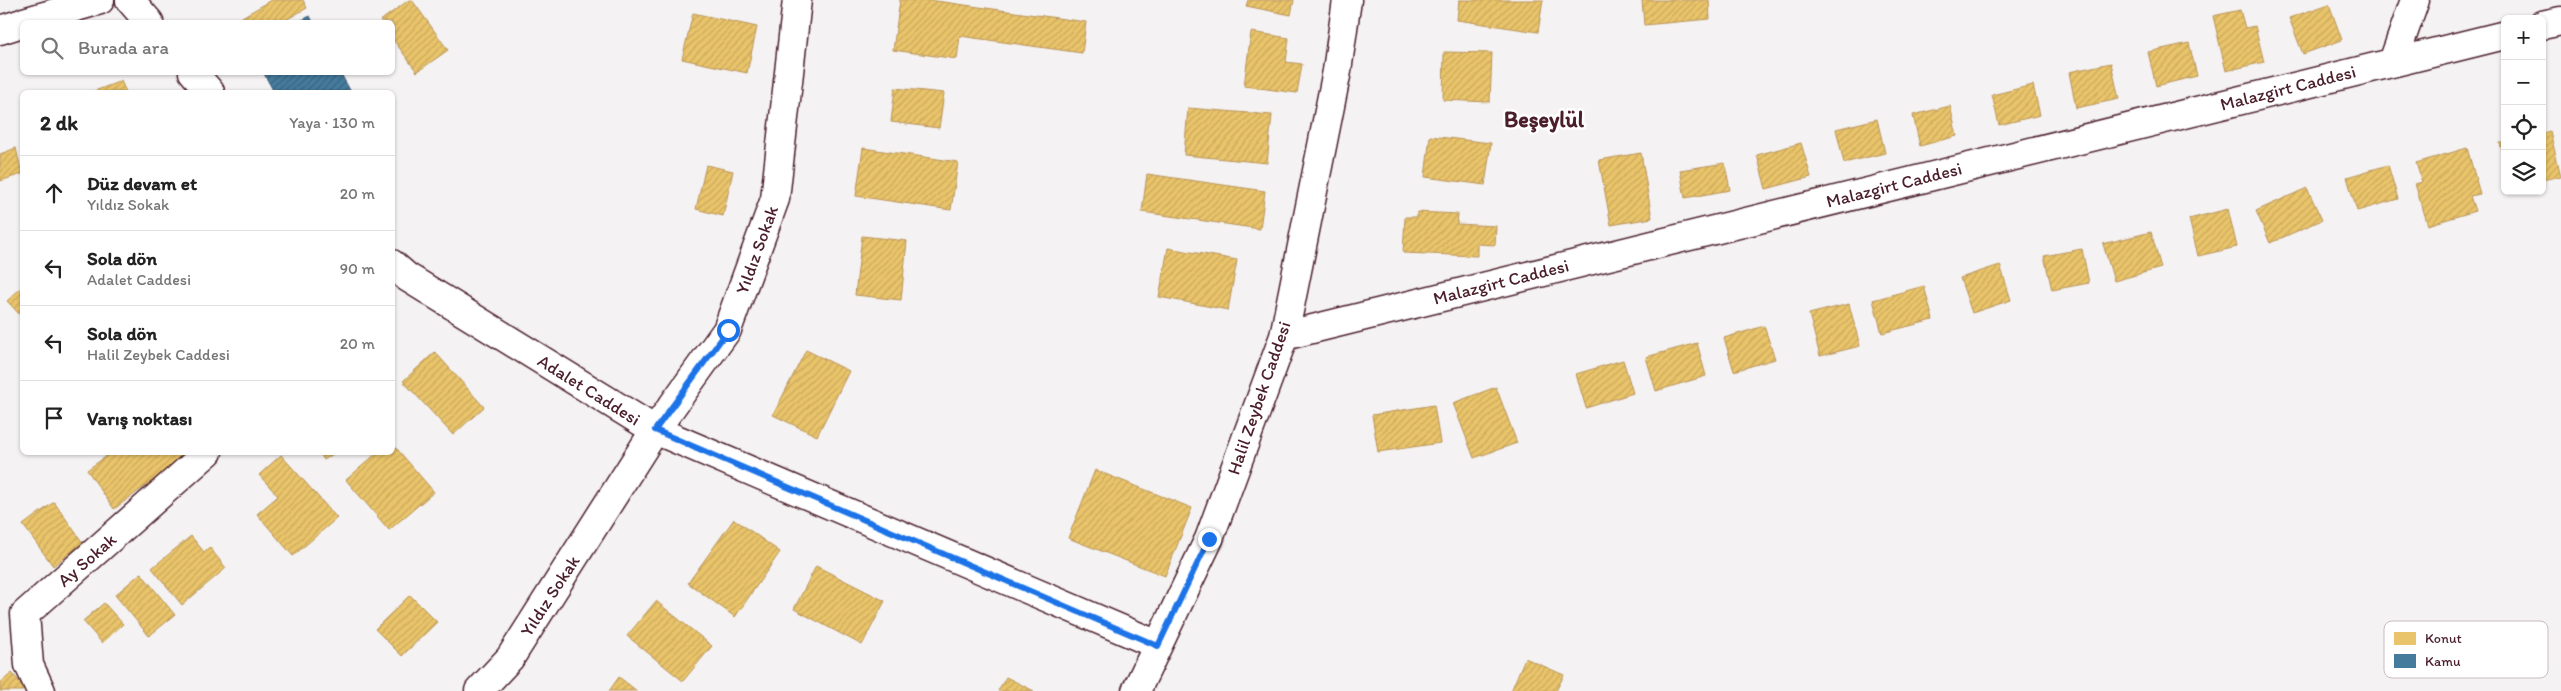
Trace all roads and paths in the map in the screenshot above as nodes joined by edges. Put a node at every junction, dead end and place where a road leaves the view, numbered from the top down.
1 (100, 0) edge
2 (130, 0) edge
3 (797, 0) edge
4 (1347, 0) edge
5 (2415, 0) edge
6 (33, 20) edge
7 (147, 20) edge
8 (2561, 21) edge
9 (20, 24) edge
10 (2546, 25) edge
11 (0, 30) edge
12 (2501, 36) edge
13 (2393, 62) junction
14 (196, 75) edge
15 (208, 90) edge
16 (397, 277) edge
17 (1284, 336) junction
18 (655, 430) junction
19 (205, 455) edge
20 (1158, 646) junction
21 (41, 691) edge
22 (478, 691) edge
23 (1136, 691) edge

1 - 6 street
2 - 7 street
3 - 18 street, Yıldız Sokak
4 - 17 street, Halil Zeybek Caddesi
5 - 13 street
8 - 10 street
9 - 11 street
12 - 13 street, Malazgirt Caddesi
13 - 17 street, Malazgirt Caddesi
14 - 15 street
16 - 18 street, Adalet Caddesi
17 - 20 street, Halil Zeybek Caddesi
18 - 20 street, Adalet Caddesi
18 - 22 street, Yıldız Sokak
19 - 21 street, Ay Sokak
20 - 23 street, Halil Zeybek Caddesi

